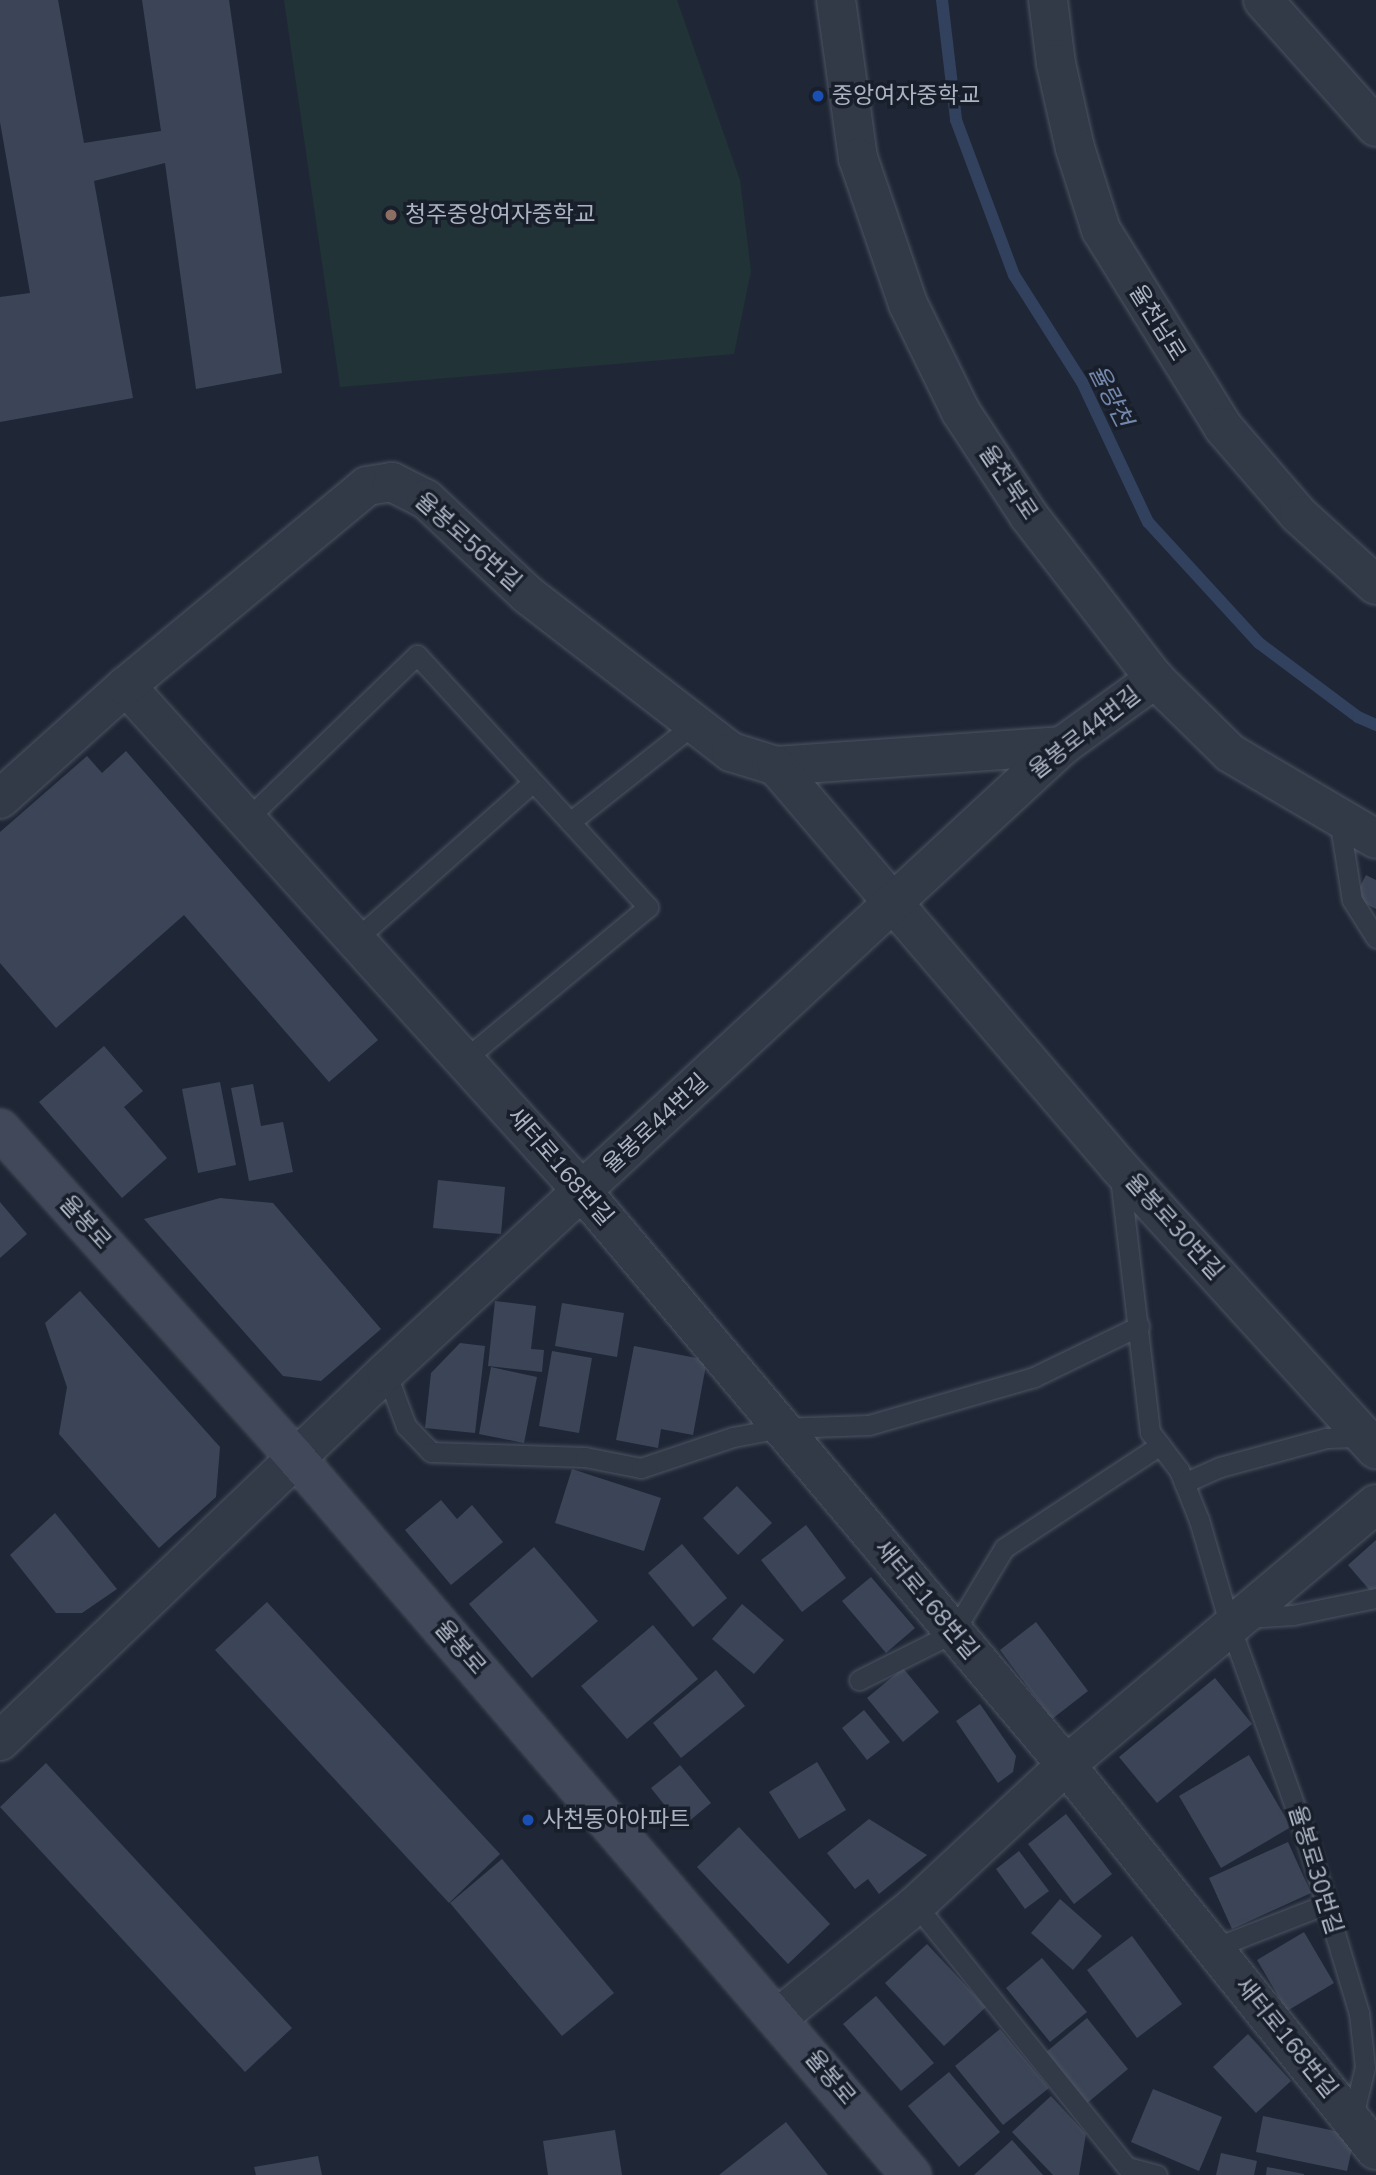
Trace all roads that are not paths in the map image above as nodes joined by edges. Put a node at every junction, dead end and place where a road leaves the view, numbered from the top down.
1 (836, 0) edge
2 (1048, 0) edge
3 (1264, 0) edge
4 (1376, 127) edge
5 (1376, 585) edge
6 (1155, 679) junction
7 (126, 686) junction
8 (694, 724) junction
9 (1062, 746) junction
10 (776, 766) junction
11 (533, 782) junction
12 (2, 793) edge
13 (247, 819) junction
14 (1339, 819) junction
15 (570, 822) junction
16 (1376, 839) edge
17 (893, 903) junction
18 (1376, 939) edge
19 (355, 940) junction
20 (464, 1060) junction
21 (0, 1129) edge
22 (1119, 1167) junction
23 (583, 1192) junction
24 (1139, 1326) junction
25 (386, 1372) junction
26 (781, 1428) junction
27 (1371, 1443) edge
28 (1160, 1446) junction
29 (296, 1458) junction
30 (1184, 1483) junction
31 (1376, 1504) edge
32 (1376, 1598) edge
33 (1235, 1622) junction
34 (953, 1633) junction
35 (859, 1680) dead end
36 (0, 1741) edge
37 (1066, 1765) junction
38 (1326, 1904) junction
39 (916, 1905) junction
40 (1214, 1948) junction
41 (779, 2017) junction
42 (1352, 2120) junction
43 (1376, 2150) edge
44 (911, 2175) edge
45 (1157, 2175) edge

1 - 6 street, 율천북로
2 - 5 street, 율천남로
3 - 4 street
6 - 9 street, 율봉로44번길
6 - 14 street, 율천북로
7 - 8 street, 율봉로56번길
7 - 12 street, 율봉로56번길
7 - 13 street, 새터로168번길
8 - 10 street, 율봉로56번길
8 - 15 lane
9 - 10 street
9 - 17 street, 율봉로44번길
10 - 17 street
11 - 13 lane
11 - 15 lane
11 - 19 lane
13 - 19 street, 새터로168번길
14 - 16 street, 율천북로
14 - 18 lane
15 - 20 lane
17 - 22 street
17 - 23 street, 율봉로44번길
19 - 20 street, 새터로168번길
20 - 23 street, 새터로168번길
21 - 29 street, 율봉로
22 - 24 lane, 율봉로30번길
22 - 27 street, 율봉로30번길
23 - 25 street, 율봉로44번길
23 - 26 street, 새터로168번길
24 - 26 lane
24 - 28 lane, 율봉로30번길
25 - 26 lane
25 - 29 street, 율봉로44번길
26 - 34 street, 새터로168번길
27 - 30 lane, 율봉로30번길
28 - 30 lane, 율봉로30번길
28 - 34 lane
29 - 36 street, 율봉로44번길
29 - 41 street, 율봉로
30 - 33 lane, 율봉로30번길
31 - 33 street
32 - 33 lane
33 - 37 street
33 - 38 lane, 율봉로30번길
34 - 35 lane
34 - 37 street, 새터로168번길
37 - 39 street
37 - 40 street, 새터로168번길
38 - 40 lane
38 - 42 lane, 율봉로30번길
39 - 41 street
39 - 45 lane
40 - 42 street, 새터로168번길
41 - 44 street, 율봉로
42 - 43 street, 새터로168번길

